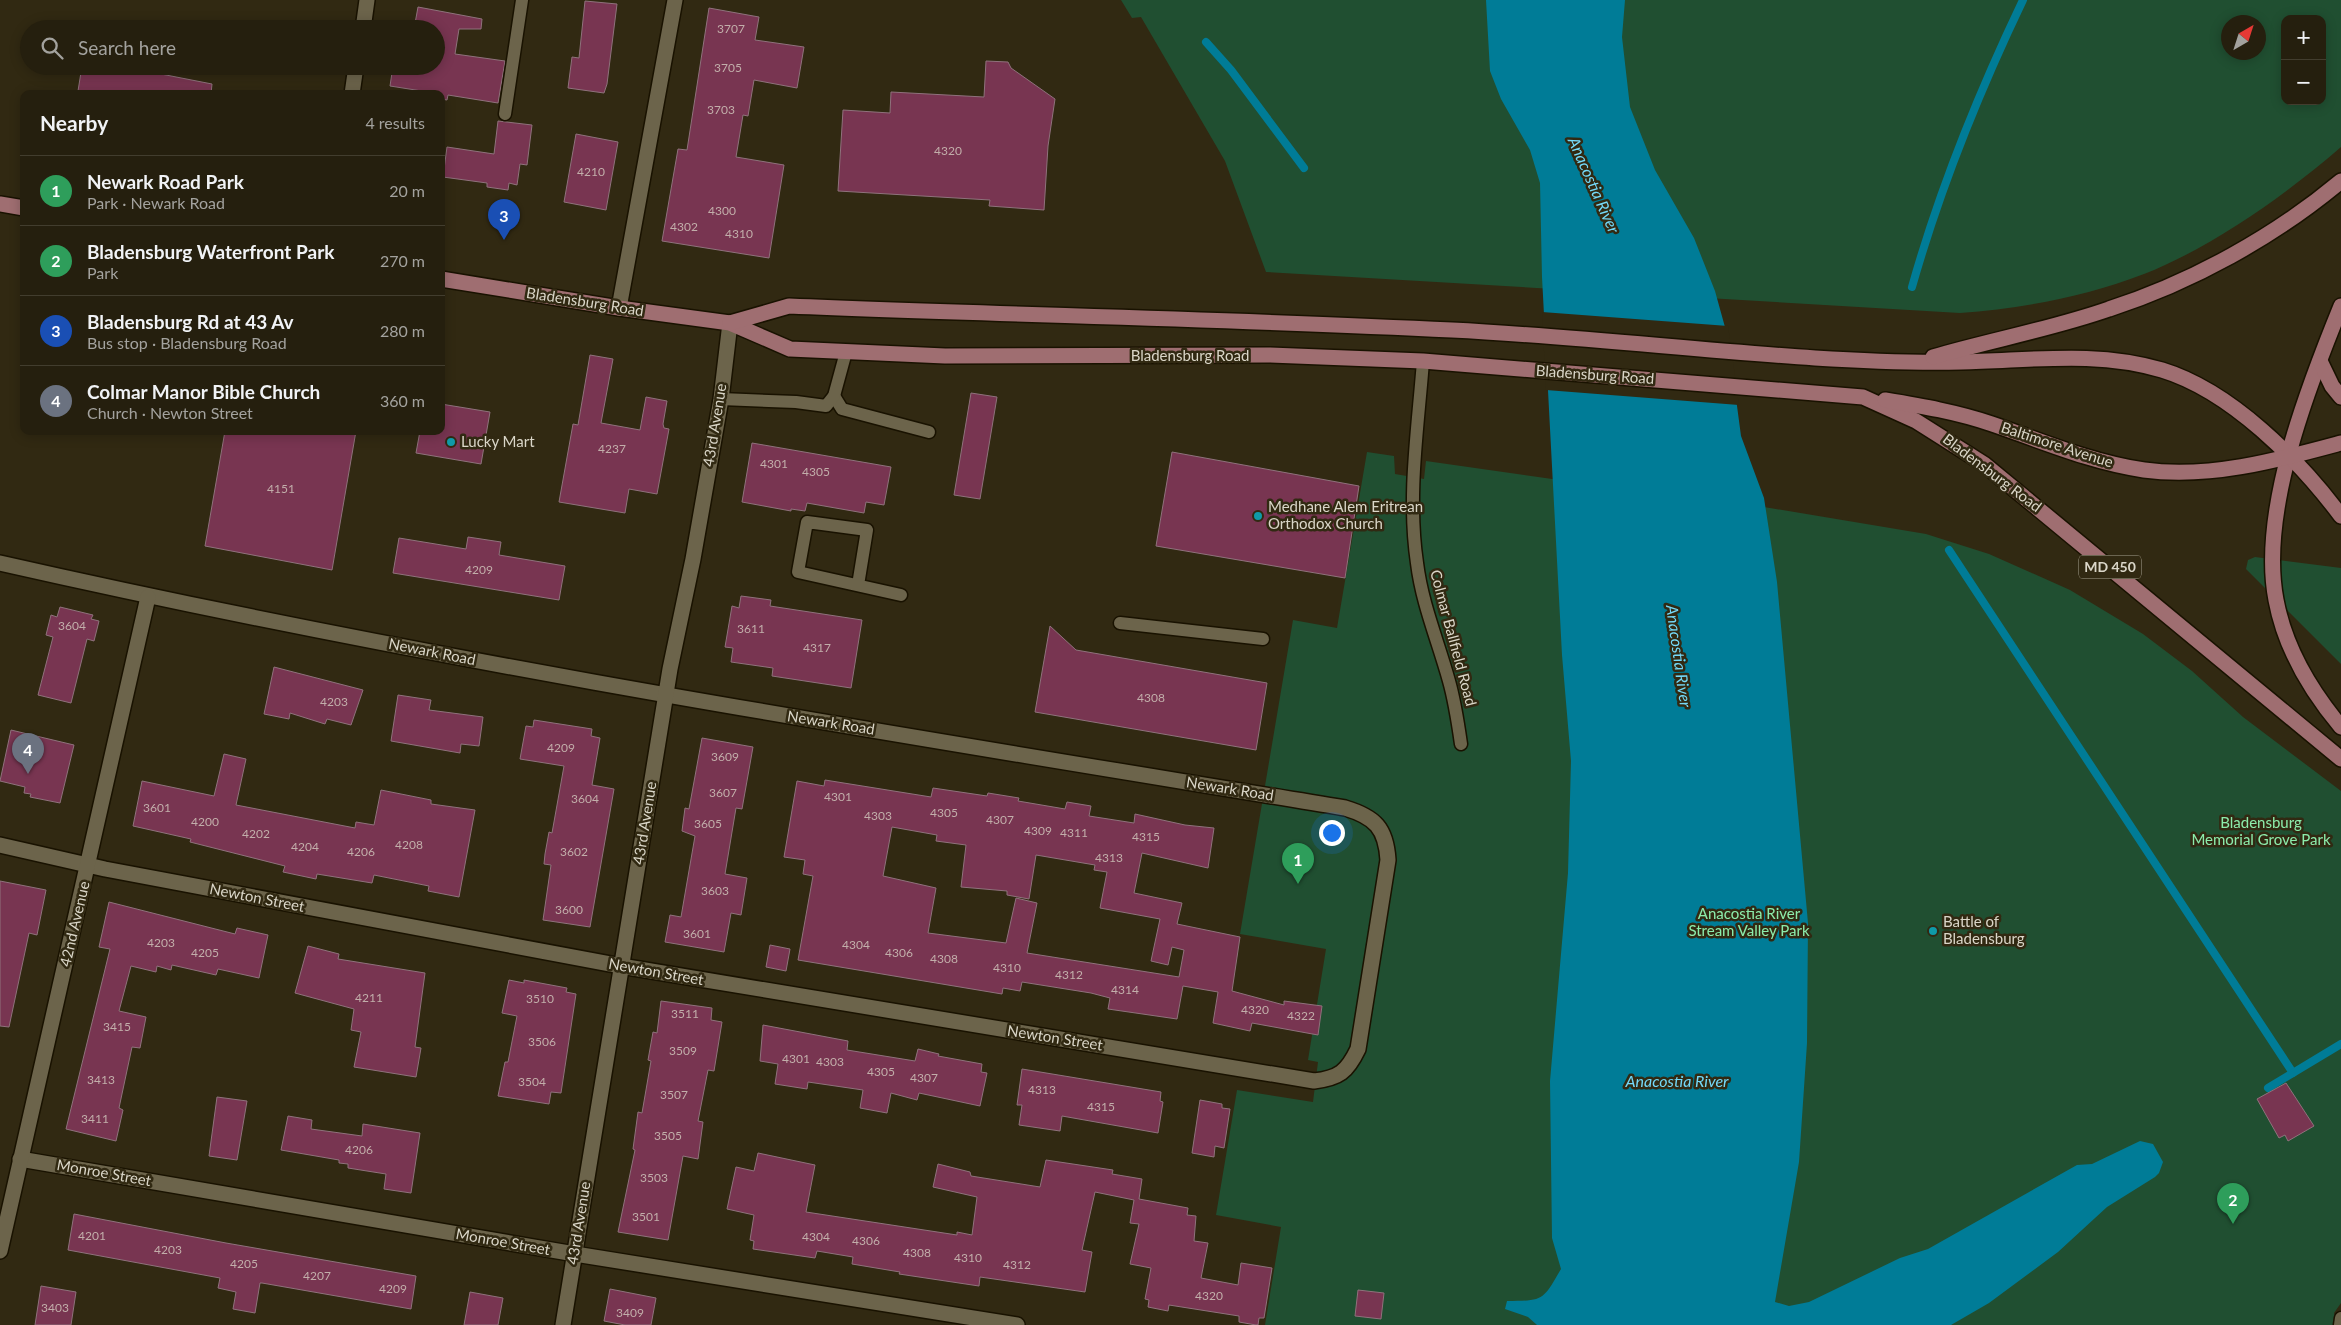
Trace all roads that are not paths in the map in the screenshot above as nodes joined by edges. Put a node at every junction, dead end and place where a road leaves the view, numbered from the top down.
1 (367, 0) edge
2 (522, 0) edge
3 (675, 0) edge
4 (364, 20) edge
5 (355, 75) edge
6 (353, 90) edge
7 (505, 114) dead end
8 (2341, 181) edge
9 (0, 204) edge
10 (20, 207) edge
11 (445, 280) edge
12 (2341, 306) edge
13 (619, 308) junction
14 (730, 323) junction
15 (846, 352) junction
16 (1423, 361) junction
17 (2320, 361) junction
18 (1915, 362) junction
19 (834, 396) junction
20 (1863, 397) junction
21 (2341, 397) edge
22 (721, 400) junction
23 (929, 432) dead end
24 (2341, 443) edge
25 (2287, 456) junction
26 (2341, 516) edge
27 (0, 563) edge
28 (858, 586) junction
29 (901, 595) dead end
30 (148, 597) junction
31 (1120, 623) dead end
32 (1263, 639) dead end
33 (666, 696) junction
34 (2341, 727) edge
35 (1462, 744) dead end
36 (2341, 759) edge
37 (0, 845) edge
38 (87, 865) junction
39 (621, 966) junction
40 (1314, 1081) joint
41 (20, 1159) junction
42 (0, 1251) edge
43 (575, 1254) junction
44 (2341, 1318) edge
45 (563, 1325) edge
46 (1017, 1325) edge
47 (2340, 1325) edge

1 - 4 street
2 - 7 lane
3 - 13 street
5 - 6 street
8 - 18 main road
9 - 10 main road
11 - 13 main road, Bladensburg Road
12 - 17 main road
13 - 14 main road, Bladensburg Road
14 - 15 main road, Bladensburg Road
14 - 18 main road, Bladensburg Road
14 - 22 street, 43rd Avenue
15 - 16 main road, Bladensburg Road
15 - 19 lane
16 - 20 main road, Bladensburg Road
16 - 35 lane, Colmar Ballfield Road
17 - 21 main road
17 - 25 main road
18 - 25 main road, Bladensburg Road
19 - 22 lane
19 - 23 lane
20 - 25 main road, Baltimore Avenue
20 - 36 main road, Bladensburg Road / MD 450
22 - 33 street, 43rd Avenue
24 - 25 main road, Baltimore Avenue
25 - 26 main road, Bladensburg Road
25 - 34 main road
27 - 30 street, Newark Road
28 - 28 lane
28 - 29 lane
30 - 33 street, Newark Road
30 - 38 street, 42nd Avenue
31 - 32 lane
33 - 39 street, 43rd Avenue
33 - 40 street, Newark Road
37 - 38 street, Newton Street
38 - 39 street, Newton Street
38 - 41 street, 42nd Avenue
39 - 40 street, Newton Street
39 - 43 street, 43rd Avenue
41 - 42 street, 42nd Avenue
41 - 43 street, Monroe Street
43 - 45 street, 43rd Avenue
43 - 46 street, Monroe Street
44 - 47 lane

